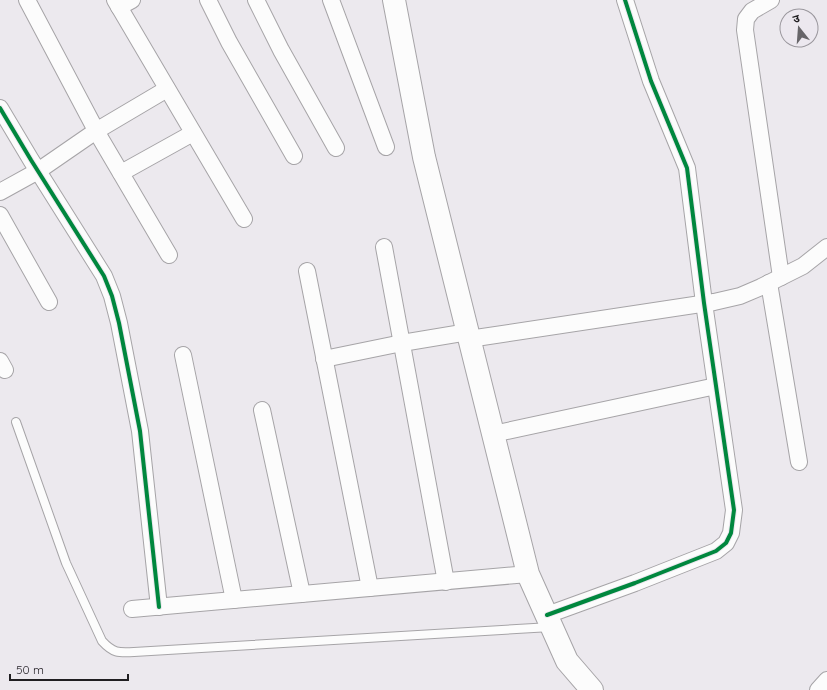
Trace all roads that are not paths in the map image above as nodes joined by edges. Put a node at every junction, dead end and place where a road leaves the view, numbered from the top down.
1 (27, 0) edge
2 (208, 0) edge
3 (256, 0) edge
4 (331, 0) edge
5 (394, 0) edge
6 (625, 0) edge
7 (771, 0) edge
8 (122, 2) edge
9 (167, 89) junction
10 (0, 108) edge
11 (96, 130) junction
12 (193, 132) junction
13 (386, 147) dead end
14 (336, 148) dead end
15 (294, 156) dead end
16 (38, 171) junction
17 (121, 173) junction
18 (0, 192) edge
19 (0, 215) edge
20 (244, 219) dead end
21 (384, 247) dead end
22 (827, 247) edge
23 (169, 255) dead end
24 (307, 271) dead end
25 (775, 280) junction
26 (49, 302) dead end
27 (704, 303) junction
28 (469, 336) junction
29 (402, 343) junction
30 (183, 355) dead end
31 (324, 359) junction
32 (716, 386) junction
33 (262, 410) dead end
34 (16, 422) dead end
35 (493, 434) junction
36 (799, 462) dead end
37 (528, 574) junction
38 (446, 582) junction
39 (370, 588) junction
40 (302, 594) junction
41 (234, 600) junction
42 (159, 607) junction
43 (132, 609) dead end
44 (549, 621) junction
45 (827, 680) edge
46 (592, 690) edge
47 (818, 690) edge

1 - 11 street
2 - 15 street
3 - 14 street
4 - 13 street
5 - 28 main road
6 - 27 street
7 - 25 street
8 - 9 street
9 - 11 street
9 - 12 street
10 - 16 street
11 - 16 street
11 - 17 street
12 - 17 street
12 - 20 street
16 - 18 street
16 - 42 street
17 - 23 street
19 - 26 street
21 - 29 street
22 - 25 street
24 - 31 street
25 - 27 street
25 - 36 street
27 - 28 street
27 - 32 street
28 - 29 street
28 - 35 main road
29 - 31 street
29 - 38 street
30 - 41 street
31 - 39 street
32 - 35 street
32 - 44 street
33 - 40 street
34 - 44 lane
35 - 37 main road
37 - 38 street
37 - 44 main road
38 - 39 street
39 - 40 street
40 - 41 street
41 - 42 street
42 - 43 street
44 - 46 main road
45 - 47 street

